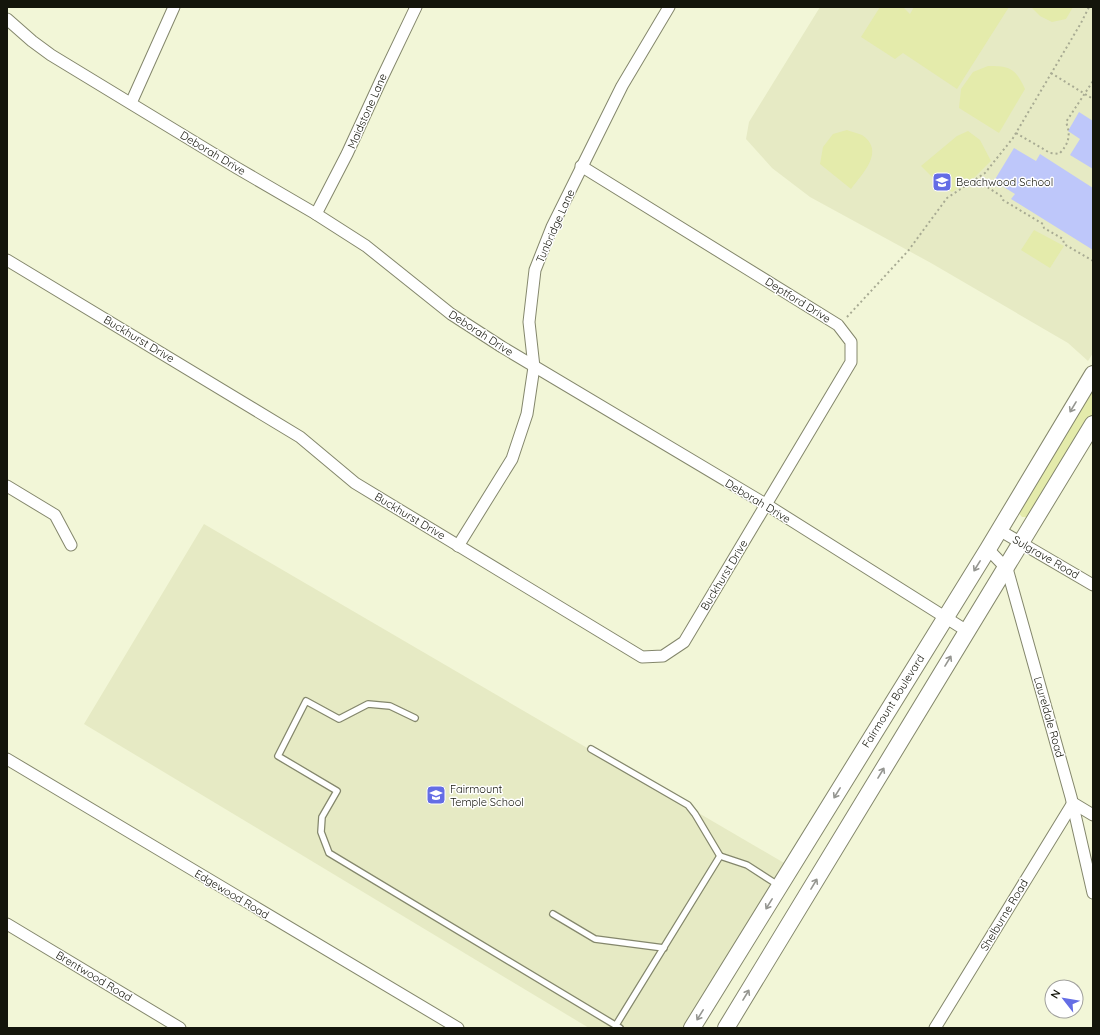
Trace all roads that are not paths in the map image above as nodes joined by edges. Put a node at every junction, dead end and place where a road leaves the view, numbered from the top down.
1 (174, 7) edge
2 (416, 7) edge
3 (669, 7) edge
4 (7, 19) edge
5 (132, 103) junction
6 (581, 166) junction
7 (316, 214) junction
8 (7, 260) edge
9 (534, 367) junction
10 (1093, 374) edge
11 (1093, 424) edge
12 (7, 486) edge
13 (766, 505) junction
14 (999, 530) junction
15 (1021, 543) junction
16 (71, 545) dead end
17 (458, 546) junction
18 (988, 549) junction
19 (1006, 568) junction
20 (1093, 585) edge
21 (945, 617) junction
22 (967, 631) junction
23 (415, 718) dead end
24 (591, 748) dead end
25 (7, 759) edge
26 (1072, 803) junction
27 (1093, 815) edge
28 (720, 856) junction
29 (780, 886) junction
30 (1093, 893) edge
31 (553, 914) dead end
32 (7, 924) edge
33 (664, 948) junction
34 (618, 1027) edge
35 (180, 1028) edge
36 (458, 1028) edge
37 (692, 1028) edge
38 (726, 1028) edge
39 (935, 1028) edge

1 - 5 street
2 - 7 street, Maidstone Lane
3 - 6 street, Tunbridge Lane
4 - 5 street, Deborah Drive
5 - 7 street, Deborah Drive
6 - 9 street, Tunbridge Lane
6 - 13 street, Deptford Drive
7 - 9 street, Deborah Drive
8 - 17 street, Buckhurst Drive
9 - 13 street, Deborah Drive
9 - 17 street, Tunbridge Lane
10 -> 14 main road, Fairmount Boulevard
11 - 15 main road
12 - 16 street
13 - 17 street, Buckhurst Drive
13 - 21 street, Deborah Drive
14 - 15 street, Sulgrave Road
14 - 18 main road, Fairmount Boulevard
15 - 19 main road
15 - 20 street, Sulgrave Road
18 - 19 street, Laureldale Road
18 -> 21 main road, Fairmount Boulevard
19 - 22 main road
19 - 26 street, Laureldale Road
21 - 22 street, Deborah Drive
21 -> 29 main road, Fairmount Boulevard
38 -> 22 main road
23 - 34 lane
24 - 28 lane
25 - 36 street, Edgewood Road
26 - 27 street
26 - 30 street, Laureldale Road
26 - 39 street, Shelburne Road
28 - 29 lane
28 - 33 lane
29 -> 37 main road, Fairmount Boulevard
31 - 33 lane
32 - 35 street, Brentwood Road
33 - 34 lane

